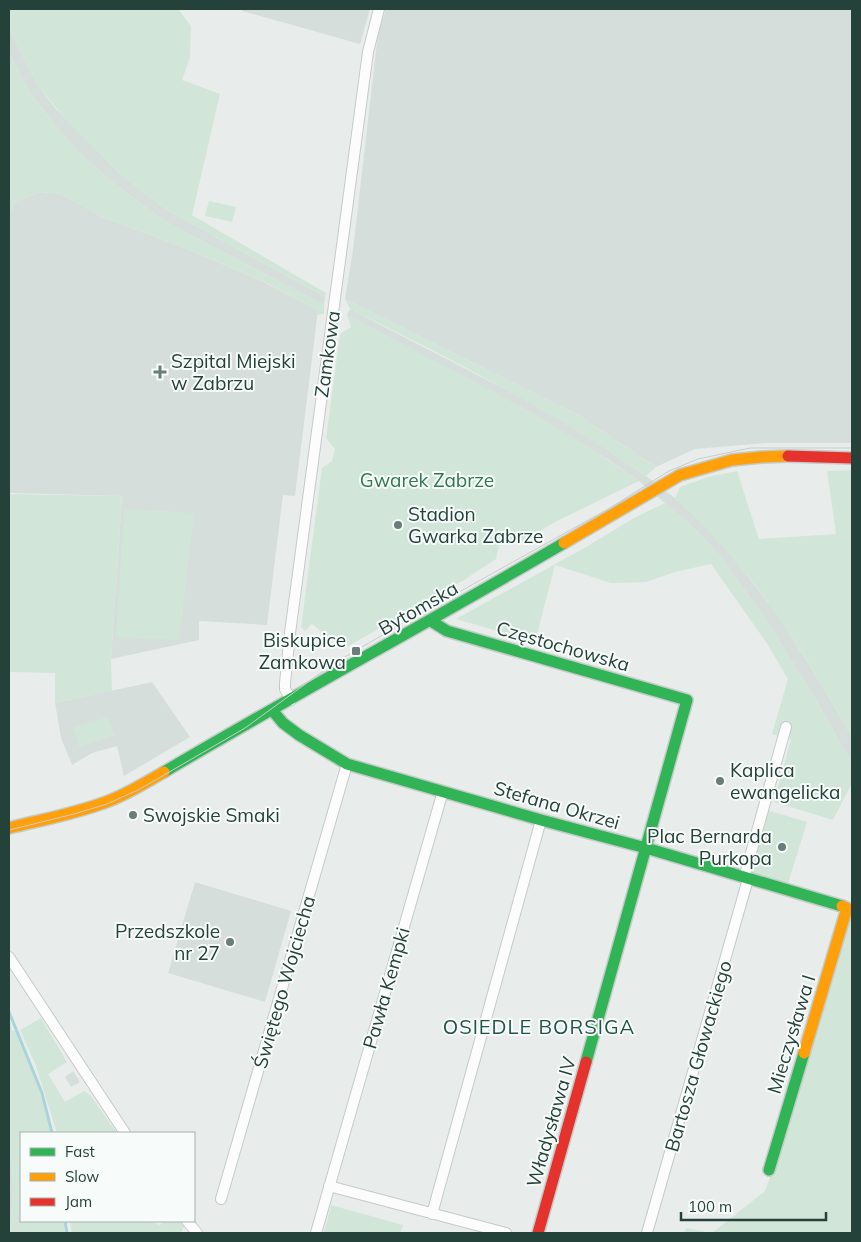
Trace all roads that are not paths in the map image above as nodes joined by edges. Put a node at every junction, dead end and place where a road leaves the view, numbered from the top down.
1 (379, 9) edge
2 (852, 458) edge
3 (431, 621) junction
4 (291, 700) junction
5 (688, 700) joint
6 (272, 710) junction
7 (786, 727) dead end
8 (347, 764) junction
9 (443, 791) junction
10 (541, 820) junction
11 (9, 828) edge
12 (646, 848) junction
13 (746, 878) junction
14 (847, 908) joint
15 (9, 957) edge
16 (124, 1132) edge
17 (769, 1170) dead end
18 (329, 1186) junction
19 (221, 1199) dead end
20 (432, 1214) junction
21 (188, 1222) edge
22 (197, 1233) edge
23 (316, 1233) edge
24 (506, 1233) edge
25 (538, 1233) edge
26 (647, 1233) edge

1 - 4 street, Zamkowa
2 - 3 street, Bytomska
3 - 4 street, Bytomska
3 - 5 street, Częstochowska
4 - 6 street, Bytomska
5 - 12 street, Władysława IV
6 - 8 street, Stefana Okrzei
6 - 11 street, Bytomska
7 - 13 street
8 - 9 street, Stefana Okrzei
8 - 19 street, Świętego Wojciecha
9 - 10 street, Stefana Okrzei
9 - 18 street, Pawła Kempki
10 - 12 street, Stefana Okrzei
10 - 20 street
12 - 13 street, Stefana Okrzei
12 - 25 street, Władysława IV
13 - 14 street, Stefana Okrzei
13 - 26 street, Bartosza Głowackiego
14 - 17 street, Mieczysława I
15 - 16 street
18 - 20 street
18 - 23 street, Pawła Kempki
20 - 24 street
21 - 22 street

